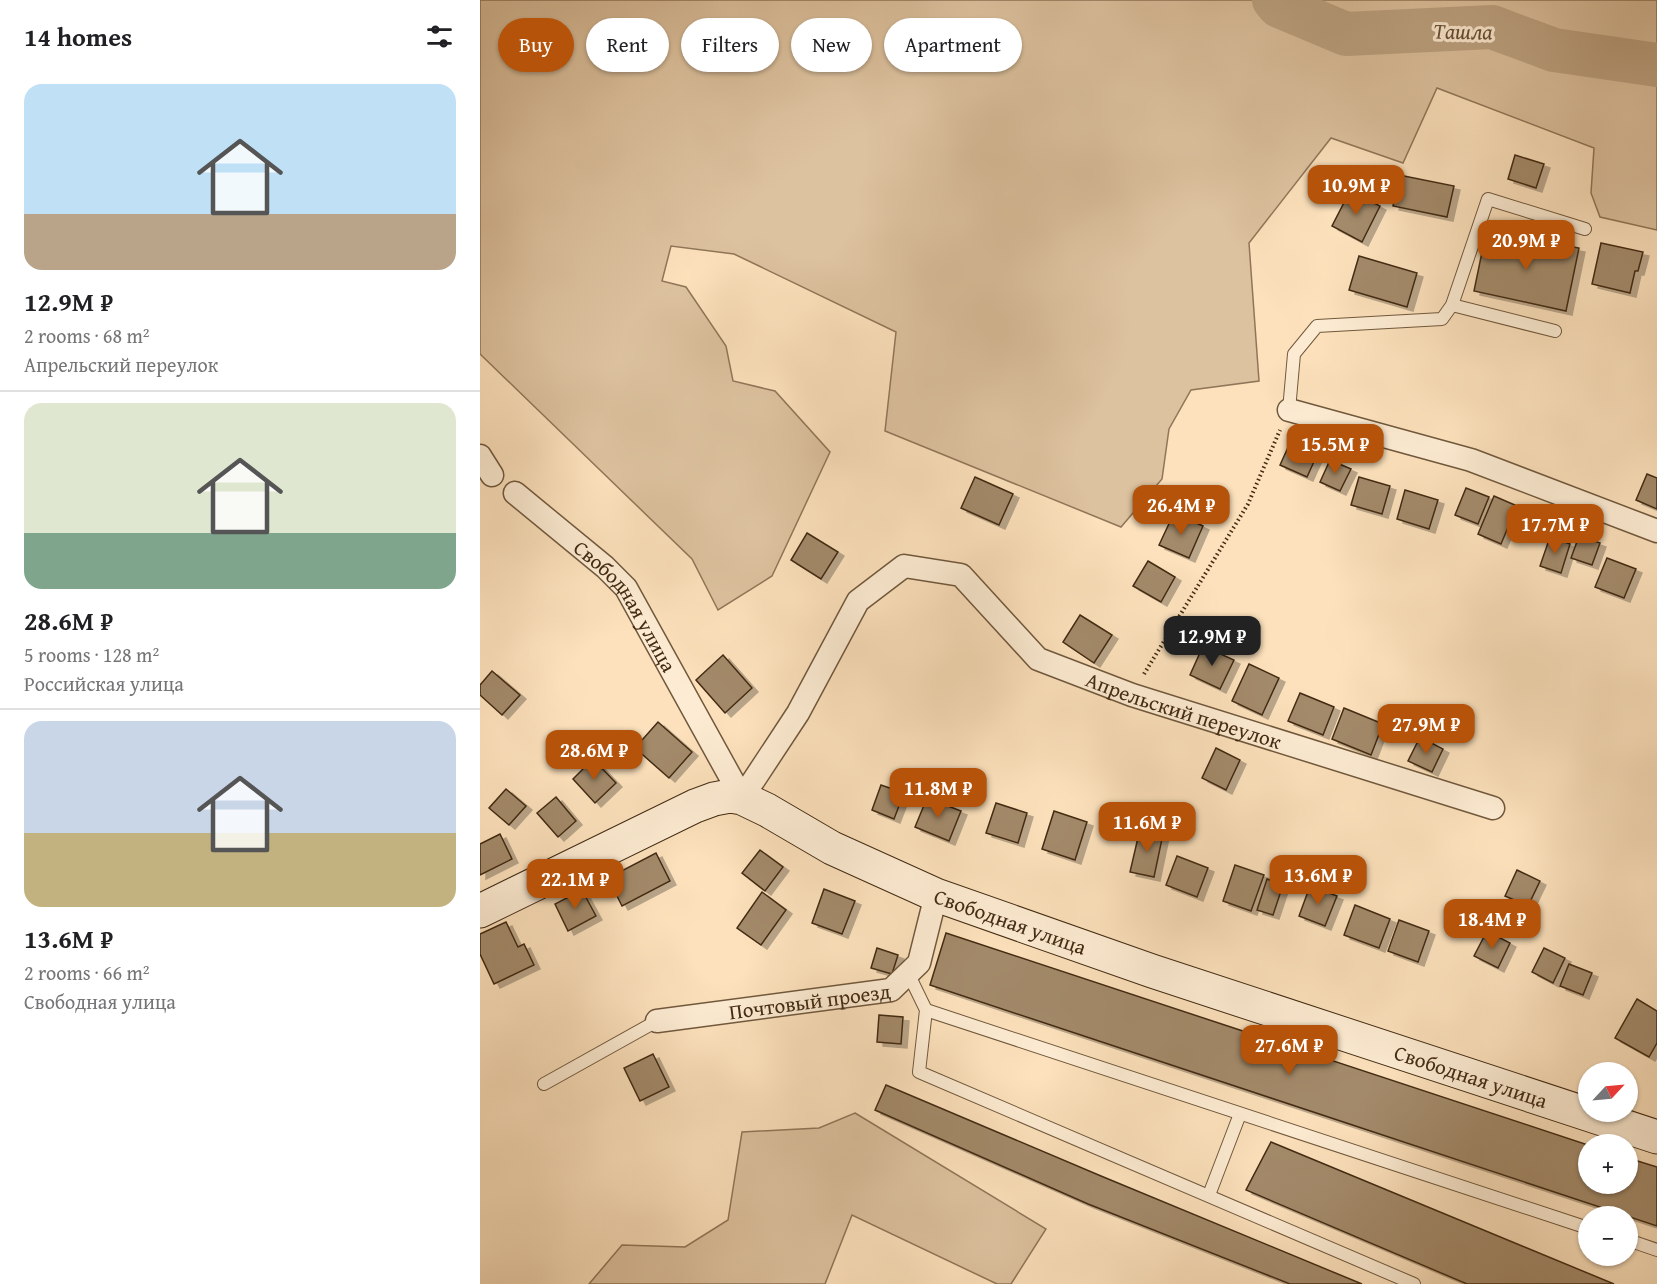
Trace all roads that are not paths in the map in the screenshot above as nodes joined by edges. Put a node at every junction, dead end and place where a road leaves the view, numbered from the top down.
1 (1585, 229) dead end
2 (1452, 305) junction
3 (1555, 332) dead end
4 (1289, 410) joint
5 (480, 456) edge
6 (492, 475) dead end
7 (515, 493) dead end
8 (1657, 531) edge
9 (742, 798) junction
10 (1493, 808) dead end
11 (936, 895) junction
12 (480, 911) edge
13 (908, 974) junction
14 (926, 1010) junction
15 (657, 1021) joint
16 (544, 1084) dead end
17 (1240, 1114) junction
18 (1657, 1137) edge
19 (1209, 1195) junction
20 (1578, 1225) edge
21 (1638, 1243) edge
22 (1657, 1250) edge
23 (1414, 1284) edge

1 - 2 lane
2 - 3 lane
2 - 4 lane
4 - 8 street
5 - 6 street
7 - 9 street, Свободная улица
9 - 10 street, Апрельский переулок
9 - 11 street, Свободная улица
9 - 12 street
11 - 13 street, Почтовый проезд
11 - 18 street, Свободная улица
13 - 14 lane
13 - 15 street, Почтовый проезд
14 - 17 lane
14 - 19 lane
15 - 16 lane
17 - 19 lane
17 - 20 lane
19 - 23 lane
21 - 22 lane

